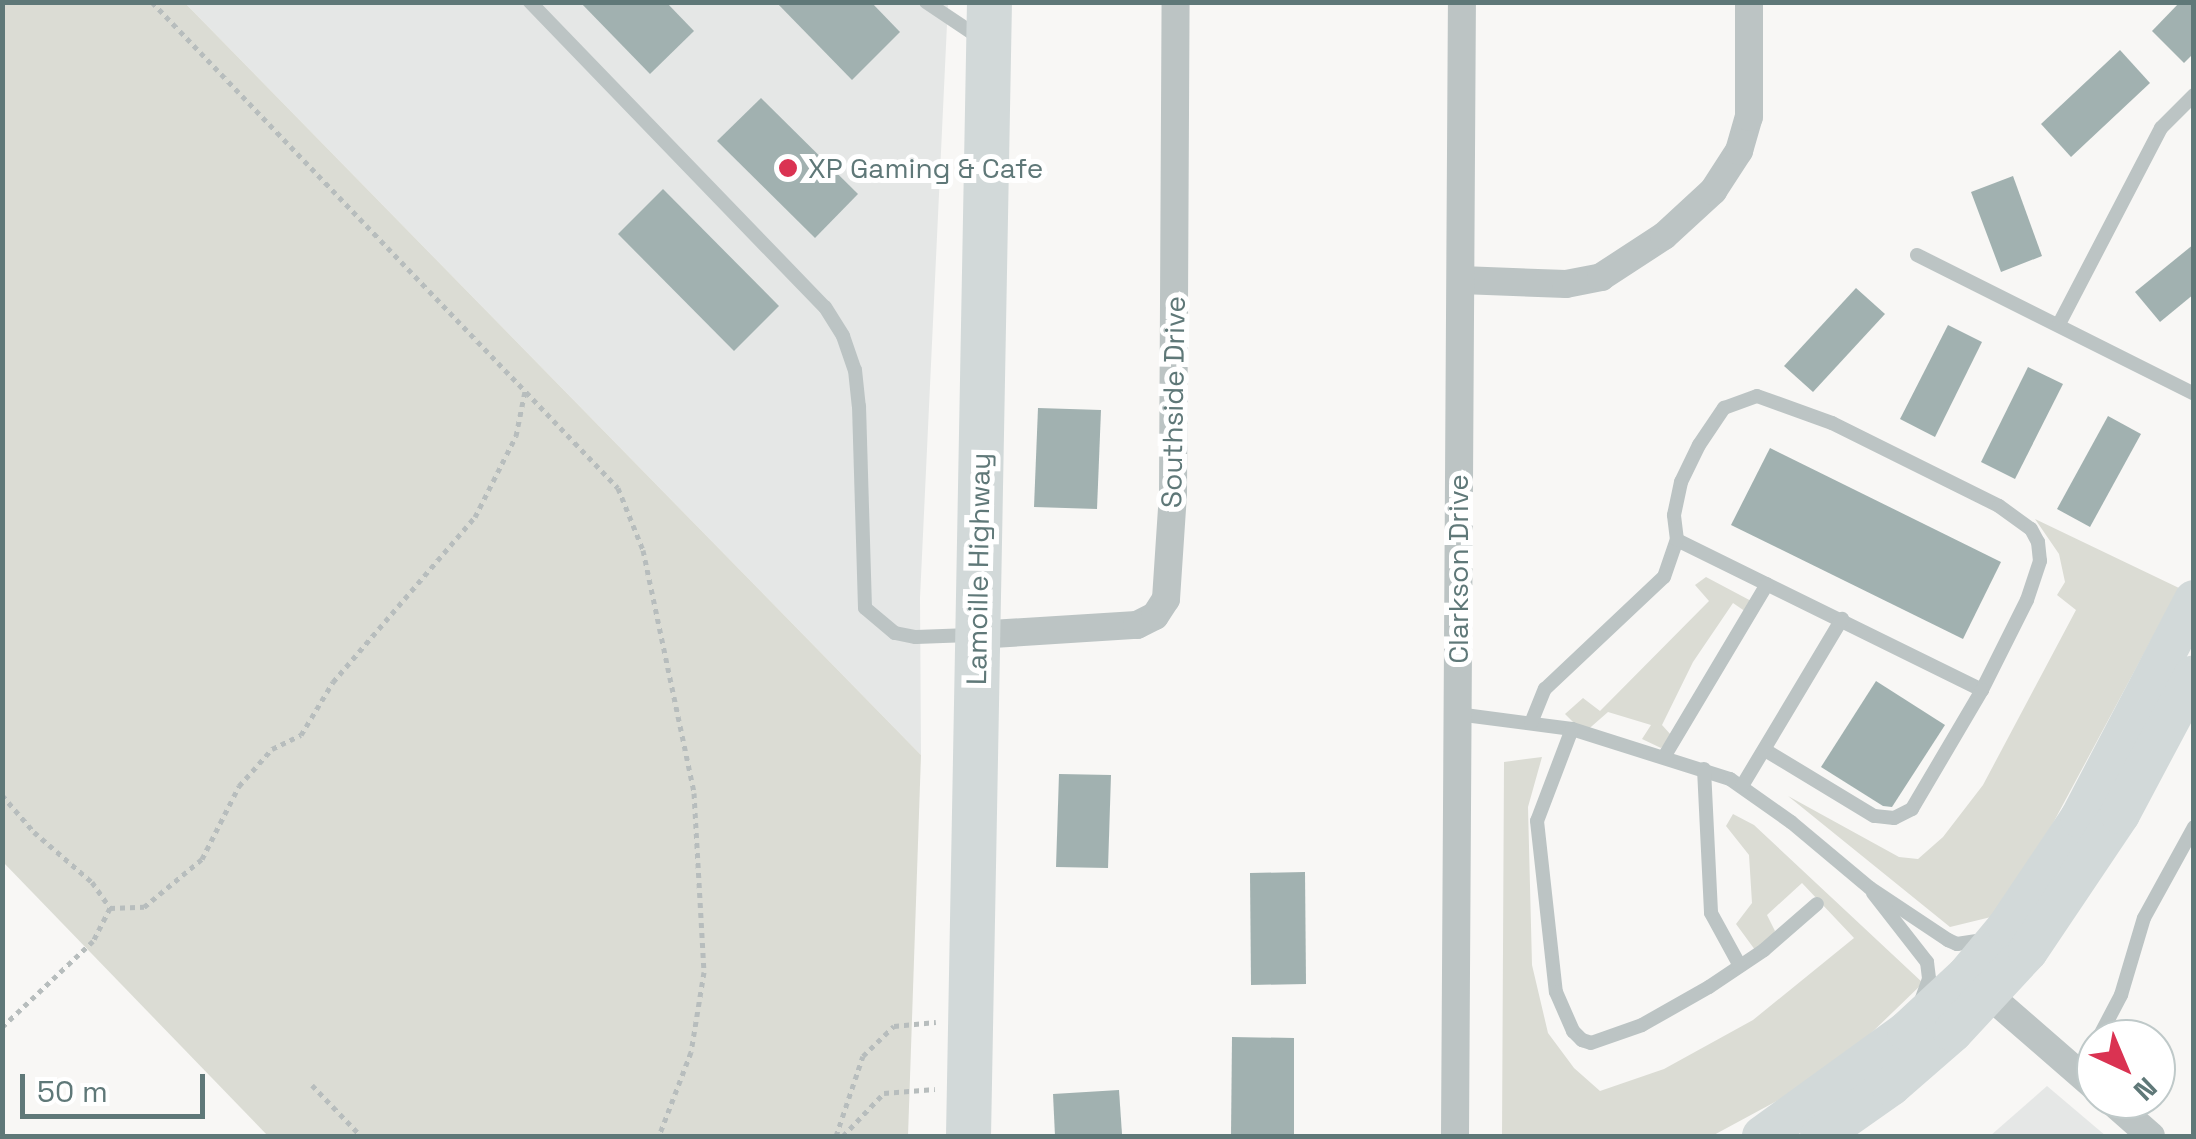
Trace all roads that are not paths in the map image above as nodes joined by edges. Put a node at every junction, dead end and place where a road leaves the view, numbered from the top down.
1 (530, 2) edge
2 (926, 2) edge
3 (1176, 2) edge
4 (1462, 2) edge
5 (1749, 2) edge
6 (989, 24) edge
7 (2194, 95) edge
8 (1917, 256) dead end
9 (1461, 280) junction
10 (2060, 324) junction
11 (2194, 394) edge
12 (1676, 540) junction
13 (1767, 584) junction
14 (2194, 600) edge
15 (1842, 619) junction
16 (976, 635) junction
17 (2194, 675) edge
18 (1982, 690) junction
19 (1457, 714) junction
20 (1531, 722) junction
21 (1572, 730) junction
22 (1764, 750) junction
23 (1664, 757) junction
24 (1704, 769) junction
25 (1742, 786) junction
26 (2194, 827) edge
27 (1870, 888) junction
28 (1817, 904) dead end
29 (2007, 927) junction
30 (1740, 966) junction
31 (1979, 985) junction
32 (2109, 1019) edge
33 (1907, 1031) junction
34 (2076, 1070) edge
35 (2132, 1119) edge
36 (968, 1136) edge
37 (1456, 1136) edge
38 (1762, 1136) edge
39 (1820, 1136) edge
40 (2152, 1136) edge

1 - 16 lane
2 - 6 lane
3 - 16 street, Southside Drive
4 - 9 street, Clarkson Drive
5 - 9 street
6 - 16 main road, Lamoille Highway
7 - 10 lane
8 - 10 lane
9 - 19 street, Clarkson Drive
10 - 11 lane
12 - 13 lane
12 - 18 lane
12 - 20 lane
13 - 15 lane
13 - 23 lane
14 - 29 main road
15 - 18 lane
15 - 22 lane
16 - 36 main road, Lamoille Highway
17 - 31 main road
18 - 22 lane
19 - 20 lane
19 - 37 street, Clarkson Drive
20 - 21 lane
21 - 23 lane
21 - 30 lane
22 - 25 lane
23 - 24 lane
24 - 25 lane
24 - 30 lane
25 - 27 lane
26 - 32 lane
27 - 29 lane
27 - 33 lane
28 - 30 lane
29 - 31 main road
31 - 33 main road
31 - 34 street
31 - 39 main road
33 - 38 main road
35 - 40 street

